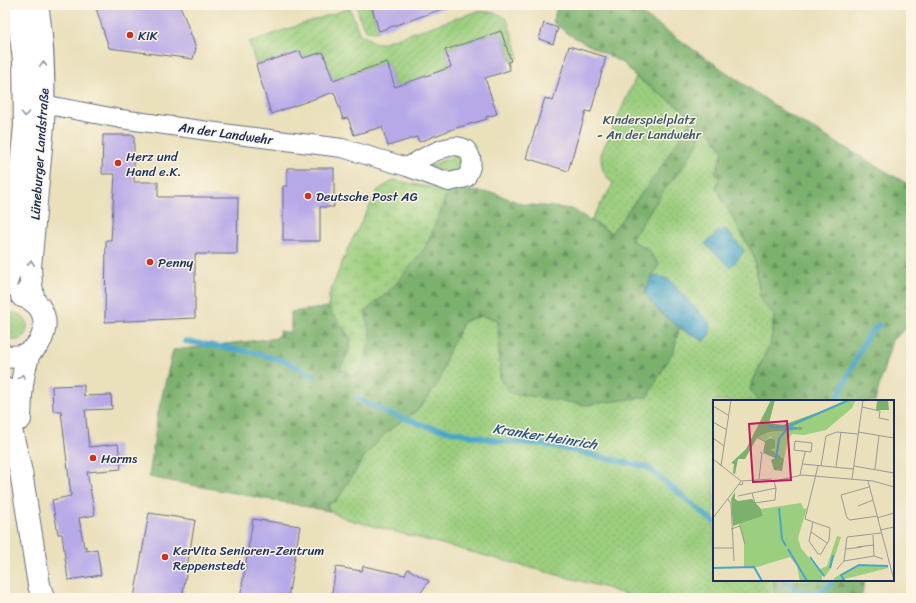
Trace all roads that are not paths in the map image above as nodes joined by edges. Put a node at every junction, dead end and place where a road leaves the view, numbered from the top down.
1 (17, 5) edge
2 (37, 5) edge
3 (43, 104) junction
4 (407, 167) dead end
5 (5, 286) edge
6 (5, 293) edge
7 (34, 302) junction
8 (29, 353) junction
9 (5, 356) edge
10 (5, 389) edge
11 (21, 472) junction
12 (43, 598) edge

1 -> 5 main road, Lüneburger Landstraße
3 -> 2 main road, Lüneburger Landstraße
3 - 4 street, An der Landwehr
7 -> 3 main road, Lüneburger Landstraße
6 - 7 main road
7 - 8 main road
8 - 9 main road
11 -> 8 main road
10 - 11 main road
11 - 12 main road

